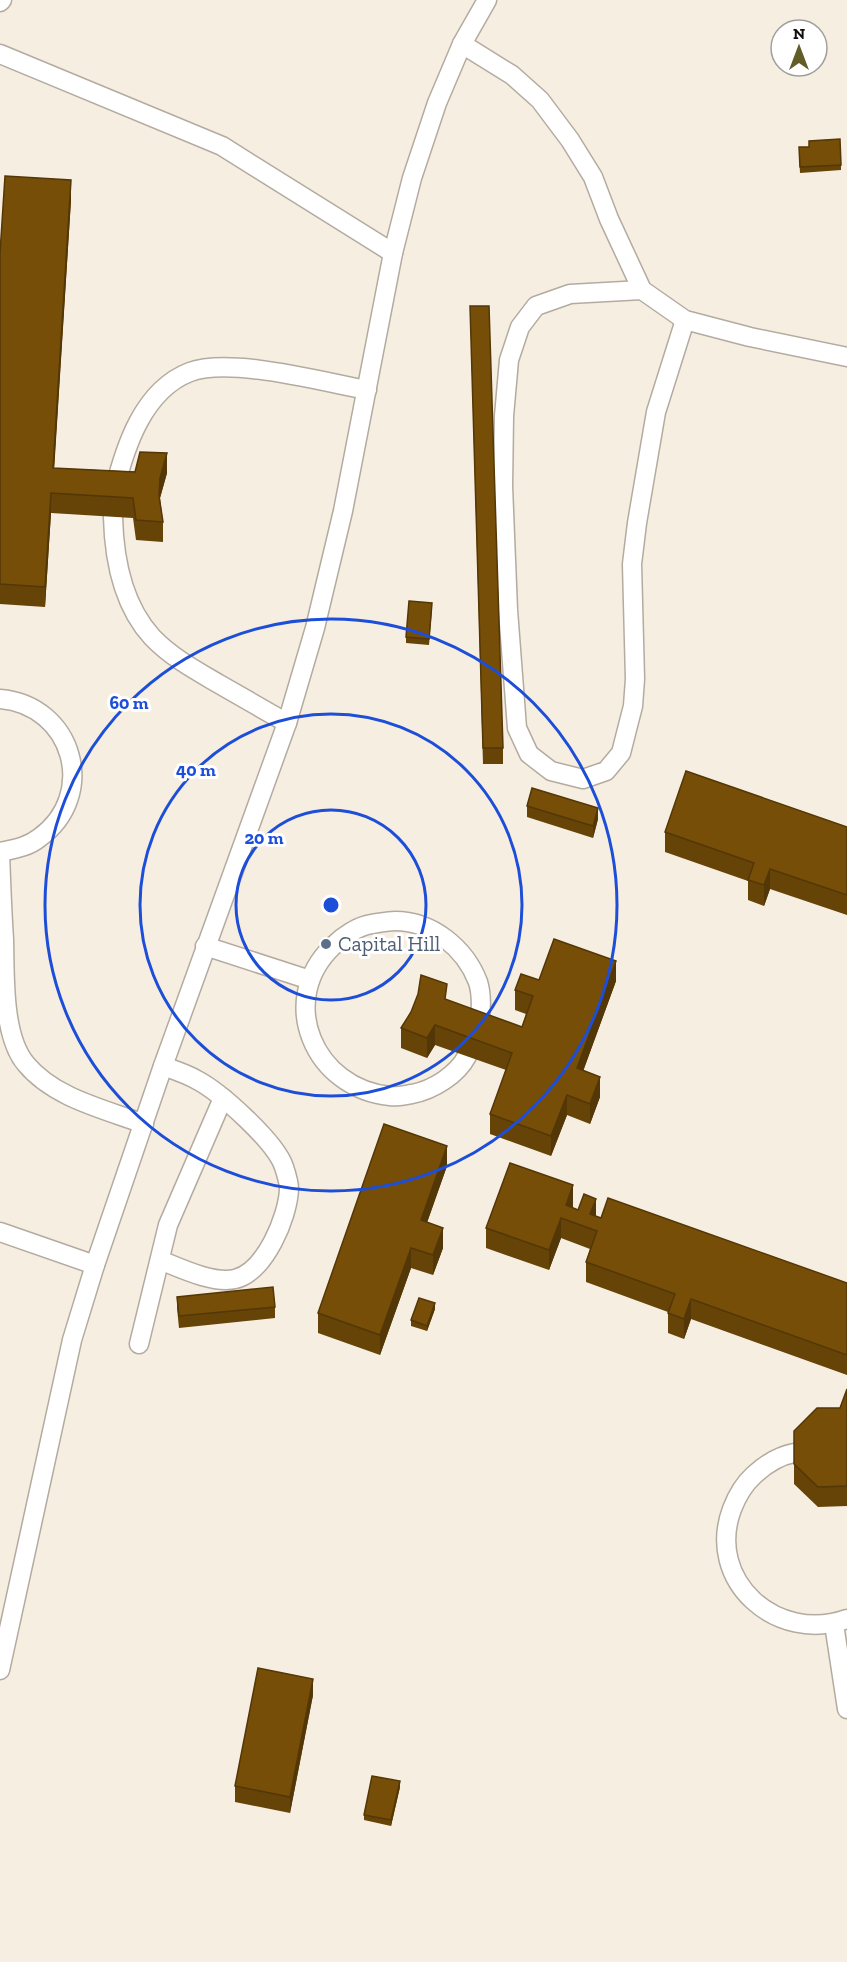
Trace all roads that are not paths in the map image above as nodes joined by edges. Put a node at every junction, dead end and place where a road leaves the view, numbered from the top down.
1 (487, 0) edge
2 (462, 44) junction
3 (0, 54) edge
4 (393, 253) junction
5 (642, 290) junction
6 (685, 320) junction
7 (847, 357) edge
8 (367, 390) junction
9 (114, 491) edge
10 (113, 517) edge
11 (0, 699) edge
12 (287, 723) junction
13 (206, 946) junction
14 (310, 980) junction
15 (3, 1001) edge
16 (478, 1031) edge
17 (467, 1056) edge
18 (163, 1066) junction
19 (224, 1098) junction
20 (144, 1124) junction
21 (0, 1232) edge
22 (160, 1260) junction
23 (95, 1265) junction
24 (139, 1344) dead end
25 (794, 1453) edge
26 (841, 1622) edge
27 (0, 1670) edge
28 (847, 1709) edge

1 - 2 lane
2 - 4 lane
2 - 5 lane
3 - 4 lane
4 - 8 lane
5 - 6 lane
5 - 6 lane
6 - 7 lane
8 - 9 lane
8 - 12 lane
10 - 12 lane
11 - 15 lane
12 - 13 lane
13 - 14 lane
13 - 18 lane
14 - 16 lane
14 - 17 lane
15 - 20 lane
18 - 19 lane
18 - 20 lane
19 - 22 lane
19 - 22 lane
20 - 23 lane
21 - 23 lane
22 - 24 lane
23 - 27 lane
25 - 26 lane
26 - 28 lane

